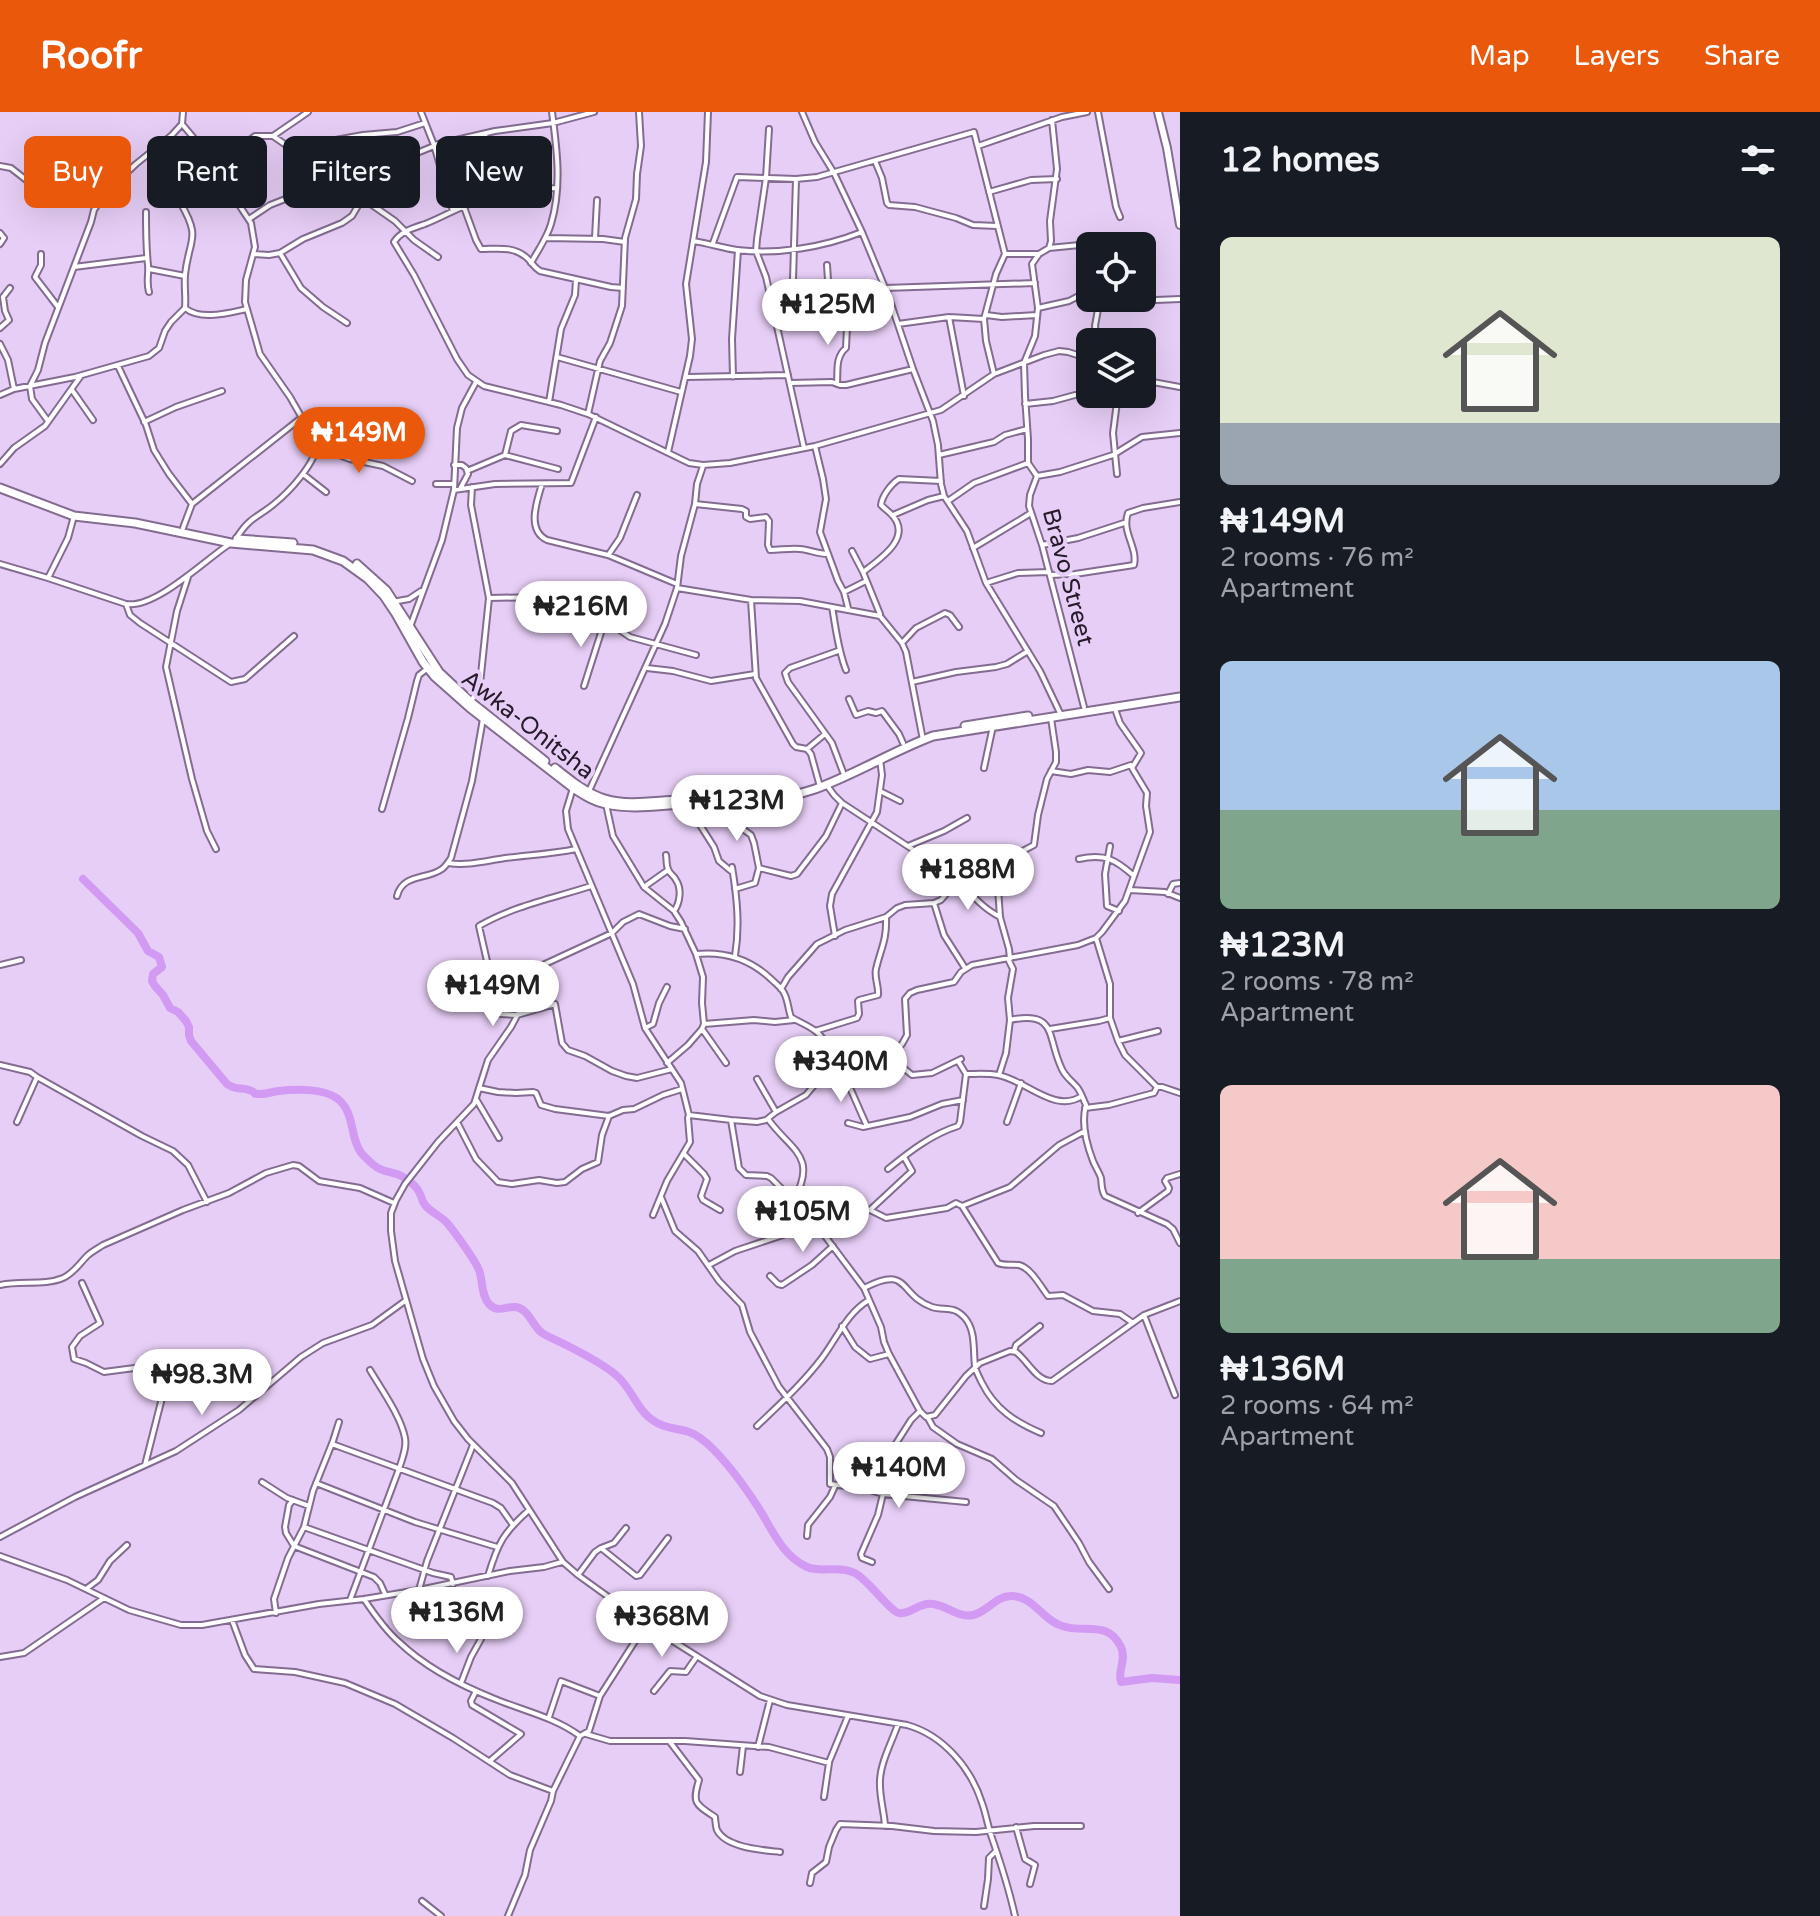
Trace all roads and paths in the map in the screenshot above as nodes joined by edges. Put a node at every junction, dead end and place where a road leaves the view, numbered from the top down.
1 (183, 112) edge
2 (308, 112) edge
3 (421, 112) edge
4 (552, 112) edge
5 (594, 112) edge
6 (639, 112) edge
7 (708, 112) edge
8 (802, 112) edge
9 (1087, 112) edge
10 (1098, 112) edge
11 (1158, 112) edge
12 (1061, 114) edge
13 (1052, 120) junction
14 (425, 123) junction
15 (553, 123) junction
16 (182, 124) junction
17 (769, 129) dead end
18 (485, 134) joint
19 (193, 136) edge
20 (267, 136) edge
21 (273, 136) junction
22 (358, 136) edge
23 (283, 144) edge
24 (434, 145) junction
25 (978, 146) junction
26 (420, 151) edge
27 (875, 161) junction
28 (0, 166) edge
29 (131, 169) edge
30 (834, 173) junction
31 (24, 178) edge
32 (766, 178) junction
33 (796, 179) junction
34 (1057, 179) junction
35 (552, 188) edge
36 (557, 188) junction
37 (989, 192) junction
38 (283, 200) edge
39 (597, 200) dead end
40 (95, 208) edge
41 (183, 208) edge
42 (242, 208) edge
43 (356, 208) edge
44 (376, 208) edge
45 (461, 208) edge
46 (464, 208) edge
47 (453, 211) junction
48 (146, 212) dead end
49 (1120, 217) dead end
50 (249, 219) junction
51 (1180, 225) edge
52 (998, 226) junction
53 (405, 232) junction
54 (862, 232) junction
55 (0, 233) edge
56 (546, 238) junction
57 (595, 238) junction
58 (693, 241) junction
59 (625, 242) junction
60 (713, 243) junction
61 (0, 244) edge
62 (1076, 245) edge
63 (1049, 248) junction
64 (794, 249) junction
65 (738, 250) junction
66 (756, 251) junction
67 (280, 253) junction
68 (41, 254) dead end
69 (253, 254) junction
70 (1005, 254) junction
71 (1039, 254) junction
72 (438, 257) dead end
73 (146, 258) junction
74 (531, 263) junction
75 (827, 265) dead end
76 (74, 267) junction
77 (149, 269) junction
78 (185, 276) junction
79 (576, 280) junction
80 (1035, 283) junction
81 (994, 286) junction
82 (10, 288) dead end
83 (623, 288) junction
84 (885, 288) junction
85 (149, 292) dead end
86 (1076, 297) edge
87 (1180, 299) edge
88 (1156, 300) edge
89 (891, 305) junction
90 (58, 307) junction
91 (185, 308) junction
92 (1038, 308) junction
93 (247, 309) junction
94 (844, 309) junction
95 (830, 311) junction
96 (792, 313) junction
97 (1037, 315) junction
98 (775, 316) junction
99 (949, 317) junction
100 (985, 317) junction
101 (347, 323) dead end
102 (898, 324) junction
103 (0, 328) edge
104 (0, 344) edge
105 (1076, 354) edge
106 (557, 357) junction
107 (1024, 363) junction
108 (118, 366) junction
109 (913, 369) junction
110 (598, 370) junction
111 (994, 374) junction
112 (81, 375) junction
113 (789, 375) junction
114 (687, 377) junction
115 (733, 377) junction
116 (476, 382) junction
117 (790, 383) junction
118 (1156, 383) edge
119 (837, 384) junction
120 (30, 386) junction
121 (1180, 387) edge
122 (14, 389) junction
123 (72, 390) junction
124 (222, 391) dead end
125 (681, 392) junction
126 (0, 395) edge
127 (1075, 395) dead end
128 (964, 396) junction
129 (549, 402) junction
130 (1025, 404) junction
131 (1116, 408) edge
132 (588, 414) junction
133 (929, 414) junction
134 (596, 417) junction
135 (301, 418) junction
136 (93, 420) dead end
137 (48, 421) junction
138 (144, 422) junction
139 (1027, 429) junction
140 (557, 431) dead end
141 (1180, 433) edge
142 (815, 446) junction
143 (317, 447) junction
144 (804, 448) junction
145 (668, 452) junction
146 (1116, 453) junction
147 (505, 455) junction
148 (939, 455) junction
149 (1028, 463) junction
150 (0, 464) edge
151 (454, 465) junction
152 (703, 465) junction
153 (558, 469) dead end
154 (467, 471) junction
155 (303, 474) junction
156 (1117, 474) dead end
157 (1037, 476) junction
158 (412, 481) dead end
159 (941, 481) junction
160 (436, 484) dead end
161 (542, 484) junction
162 (0, 486) edge
163 (472, 487) junction
164 (456, 488) junction
165 (326, 492) dead end
166 (637, 495) dead end
167 (944, 496) junction
168 (948, 501) junction
169 (1180, 502) edge
170 (192, 504) junction
171 (695, 504) junction
172 (1031, 513) junction
173 (893, 515) junction
174 (74, 516) junction
175 (1124, 523) junction
176 (183, 528) junction
177 (233, 541) junction
178 (1042, 545) junction
179 (973, 548) junction
180 (852, 551) dead end
181 (828, 554) junction
182 (608, 555) junction
183 (0, 564) edge
184 (863, 572) junction
185 (1049, 574) junction
186 (188, 577) junction
187 (48, 578) junction
188 (866, 581) junction
189 (986, 583) junction
190 (677, 586) junction
191 (423, 590) junction
192 (844, 592) junction
193 (489, 598) junction
194 (751, 600) junction
195 (392, 602) junction
196 (126, 604) junction
197 (832, 607) junction
198 (848, 610) junction
199 (880, 616) junction
200 (605, 620) junction
201 (959, 627) dead end
202 (409, 630) junction
203 (294, 636) dead end
204 (170, 642) junction
205 (902, 643) junction
206 (657, 644) junction
207 (838, 651) junction
208 (1028, 651) junction
209 (696, 655) dead end
210 (428, 668) junction
211 (646, 668) junction
212 (846, 670) dead end
213 (755, 674) junction
214 (912, 682) junction
215 (584, 686) dead end
216 (1180, 695) edge
217 (849, 699) dead end
218 (471, 702) junction
219 (1115, 706) junction
220 (1084, 707) junction
221 (1060, 714) junction
222 (1051, 718) junction
223 (483, 719) junction
224 (993, 726) junction
225 (825, 734) junction
226 (923, 737) junction
227 (903, 743) junction
228 (807, 749) junction
229 (880, 759) junction
230 (1132, 765) junction
231 (984, 768) dead end
232 (1051, 771) junction
233 (843, 772) junction
234 (823, 783) junction
235 (573, 788) junction
236 (880, 791) junction
237 (588, 794) junction
238 (900, 801) dead end
239 (737, 802) junction
240 (842, 803) junction
241 (606, 804) junction
242 (687, 804) junction
243 (382, 809) dead end
244 (967, 818) dead end
245 (871, 821) junction
246 (906, 846) junction
247 (1110, 846) dead end
248 (216, 849) dead end
249 (576, 849) junction
250 (666, 855) dead end
251 (1107, 857) junction
252 (996, 859) junction
253 (1079, 859) dead end
254 (448, 863) junction
255 (759, 868) junction
256 (668, 870) junction
257 (1134, 876) junction
258 (959, 879) junction
259 (1180, 883) edge
260 (954, 885) junction
261 (591, 886) junction
262 (644, 887) junction
263 (735, 889) junction
264 (1130, 890) junction
265 (1168, 894) junction
266 (397, 896) dead end
267 (1180, 898) edge
268 (934, 903) junction
269 (674, 911) junction
270 (1119, 911) junction
271 (886, 917) junction
272 (1000, 917) junction
273 (685, 929) junction
274 (612, 933) junction
275 (835, 936) junction
276 (1096, 938) junction
277 (696, 954) junction
278 (735, 956) junction
279 (1009, 959) junction
280 (21, 960) dead end
281 (0, 965) edge
282 (965, 968) junction
283 (667, 987) dead end
284 (781, 989) junction
285 (517, 1015) junction
286 (1110, 1018) junction
287 (795, 1020) junction
288 (1010, 1020) junction
289 (653, 1024) junction
290 (703, 1026) junction
291 (645, 1028) junction
292 (1050, 1029) junction
293 (815, 1031) junction
294 (1158, 1031) dead end
295 (651, 1039) junction
296 (1118, 1041) junction
297 (894, 1052) junction
298 (667, 1063) junction
299 (726, 1063) dead end
300 (0, 1065) edge
301 (672, 1069) junction
302 (840, 1069) junction
303 (966, 1074) junction
304 (999, 1075) junction
305 (37, 1077) junction
306 (757, 1079) dead end
307 (1021, 1083) junction
308 (1157, 1087) junction
309 (479, 1088) junction
310 (683, 1089) junction
311 (1180, 1093) edge
312 (1082, 1096) junction
313 (476, 1099) junction
314 (963, 1100) junction
315 (1085, 1108) junction
316 (776, 1112) junction
317 (689, 1115) junction
318 (609, 1116) junction
319 (768, 1119) junction
320 (731, 1120) junction
321 (17, 1122) dead end
322 (1007, 1122) dead end
323 (458, 1123) junction
324 (848, 1123) dead end
325 (867, 1126) junction
326 (1085, 1131) junction
327 (499, 1138) dead end
328 (684, 1154) junction
329 (904, 1156) junction
330 (888, 1169) dead end
331 (1180, 1174) edge
332 (661, 1197) junction
333 (794, 1200) junction
334 (207, 1202) junction
335 (394, 1203) junction
336 (962, 1206) junction
337 (720, 1210) dead end
338 (870, 1210) junction
339 (1138, 1213) junction
340 (653, 1215) dead end
341 (813, 1220) junction
342 (1180, 1243) edge
343 (833, 1246) junction
344 (709, 1265) junction
345 (770, 1276) dead end
346 (82, 1283) dead end
347 (0, 1285) edge
348 (864, 1288) junction
349 (869, 1300) junction
350 (405, 1301) junction
351 (1180, 1301) edge
352 (1144, 1315) junction
353 (1133, 1323) junction
354 (842, 1326) junction
355 (1040, 1326) dead end
356 (1014, 1351) junction
357 (889, 1354) junction
358 (975, 1367) junction
359 (370, 1370) dead end
360 (1175, 1395) dead end
361 (787, 1398) junction
362 (920, 1411) junction
363 (928, 1418) junction
364 (339, 1422) dead end
365 (757, 1426) dead end
366 (1041, 1433) dead end
367 (332, 1444) junction
368 (473, 1445) junction
369 (145, 1465) junction
370 (399, 1469) junction
371 (262, 1482) dead end
372 (316, 1483) junction
373 (835, 1486) junction
374 (863, 1488) junction
375 (455, 1490) junction
376 (883, 1494) junction
377 (293, 1500) junction
378 (966, 1502) dead end
379 (309, 1506) junction
380 (384, 1509) junction
381 (529, 1510) junction
382 (513, 1525) junction
383 (304, 1527) junction
384 (626, 1528) dead end
385 (440, 1531) junction
386 (807, 1536) dead end
387 (0, 1537) edge
388 (668, 1538) dead end
389 (127, 1545) dead end
390 (294, 1546) junction
391 (497, 1547) junction
392 (601, 1548) junction
393 (370, 1550) junction
394 (0, 1556) edge
395 (563, 1562) junction
396 (872, 1562) dead end
397 (425, 1569) junction
398 (362, 1571) junction
399 (578, 1575) junction
400 (488, 1576) junction
401 (453, 1584) junction
402 (85, 1589) junction
403 (1109, 1589) dead end
404 (419, 1590) junction
405 (385, 1594) junction
406 (104, 1598) junction
407 (364, 1599) junction
408 (350, 1600) junction
409 (276, 1613) junction
410 (232, 1620) junction
411 (646, 1624) junction
412 (481, 1639) dead end
413 (697, 1656) junction
414 (0, 1657) edge
415 (461, 1683) junction
416 (476, 1691) junction
417 (654, 1691) dead end
418 (600, 1696) junction
419 (770, 1700) junction
420 (848, 1716) junction
421 (548, 1718) junction
422 (898, 1724) junction
423 (583, 1735) junction
424 (670, 1742) junction
425 (743, 1746) junction
426 (758, 1747) junction
427 (490, 1761) junction
428 (829, 1763) junction
429 (740, 1772) dead end
430 (553, 1791) junction
431 (824, 1797) dead end
432 (885, 1826) junction
433 (1081, 1826) dead end
434 (1016, 1827) junction
435 (989, 1830) junction
436 (996, 1851) junction
437 (780, 1852) dead end
438 (810, 1883) dead end
439 (1030, 1884) dead end
440 (422, 1901) dead end
441 (984, 1906) dead end
442 (441, 1916) edge
443 (508, 1916) edge
444 (1015, 1916) edge

1 - 16 street
2 - 21 street
3 - 14 street
4 - 15 street
5 - 15 street
6 - 59 street
7 - 58 street
8 - 30 street
9 - 12 street
10 - 49 street
11 - 51 street
12 - 13 street
13 - 25 street
13 - 34 street
14 - 22 street
14 - 24 street
15 - 18 street
15 - 36 street
16 - 19 street
16 - 29 street
17 - 32 street
18 - 24 street
20 - 21 street
21 - 23 street
24 - 26 street
24 - 47 street
25 - 27 street
25 - 37 street
27 - 30 street
27 - 52 street
28 - 31 street
30 - 33 street
30 - 54 street
32 - 33 street
32 - 60 street
32 - 66 street
33 - 64 street
34 - 37 street
34 - 63 street
35 - 36 street
36 - 56 street
37 - 52 street
38 - 50 street
39 - 57 street
40 - 76 street
41 - 78 street
42 - 50 street
43 - 67 street
44 - 53 street
45 - 47 street
46 - 74 street
47 - 53 street
48 - 73 street
50 - 69 street
52 - 70 street
53 - 72 street
53 - 116 street
54 - 64 street
54 - 84 street
55 - 61 street
56 - 57 street
56 - 74 street
57 - 59 street
58 - 60 street
58 - 114 street
59 - 83 street
60 - 65 street
62 - 63 street
63 - 71 street
64 - 66 street
64 - 96 street
65 - 66 street
65 - 115 street
66 - 98 street
67 - 69 street
67 - 101 street
68 - 90 street
69 - 93 street
70 - 71 street
70 - 81 street
71 - 80 street
73 - 76 street
73 - 77 street
74 - 79 street
75 - 95 street
76 - 90 street
77 - 78 street
77 - 85 street
78 - 91 street
79 - 83 street
79 - 106 street
80 - 81 street
80 - 92 street
81 - 84 street
81 - 100 street
82 - 103 street
83 - 110 street
84 - 89 street
86 - 92 street
87 - 88 street
89 - 94 street
89 - 102 street
90 - 120 street
91 - 93 street
91 - 108 street
92 - 97 street
93 - 135 street
94 - 95 street
94 - 119 street
95 - 96 street
96 - 98 street
97 - 100 street
97 - 107 street
98 - 113 street
99 - 100 street
99 - 102 street
99 - 128 street
100 - 111 street
102 - 109 street
104 - 122 street
105 - 107 street
106 - 110 street
106 - 129 street
107 - 111 street
107 - 130 street
108 - 112 street
108 - 138 street
109 - 119 street
109 - 133 street
110 - 125 street
110 - 132 street
111 - 128 street
112 - 120 street
112 - 123 street
113 - 115 street
113 - 117 street
114 - 115 street
114 - 125 street
116 - 129 street
116 - 151 street
117 - 119 street
117 - 144 street
118 - 121 street
120 - 122 street
120 - 137 street
122 - 126 street
123 - 136 street
123 - 137 street
124 - 138 street
125 - 145 street
127 - 130 street
128 - 133 street
129 - 132 street
130 - 139 street
131 - 146 street
132 - 134 street
133 - 142 street
133 - 148 street
134 - 145 street
134 - 161 street
135 - 143 street
135 - 170 street
137 - 150 street
138 - 170 street
139 - 148 street
139 - 149 street
140 - 147 street
141 - 146 street
142 - 144 street
142 - 181 street
143 - 155 street
143 - 158 street
144 - 152 street
145 - 152 street
146 - 156 street
146 - 157 street
147 - 153 street
147 - 154 street
148 - 159 street
149 - 157 street, Bravo Street
149 - 168 street
151 - 154 street
151 - 164 street
152 - 171 street
154 - 164 street
155 - 165 street
155 - 177 street
157 - 172 street, Bravo Street
159 - 167 street
159 - 173 street
160 - 164 street
161 - 163 street
161 - 182 street
162 - 174 main road, Awka-Onitsha
162 - 176 main road, Awka-Onitsha
163 - 164 street
163 - 193 street
164 - 191 street
166 - 182 street
167 - 168 street
167 - 173 street
168 - 179 street
169 - 175 street
170 - 176 street
171 - 181 street
171 - 190 street
172 - 178 street, Bravo Street
172 - 179 street
173 - 184 street
174 - 177 main road, Awka-Onitsha
174 - 187 street
175 - 178 street
175 - 185 street
176 - 177 main road, Awka-Onitsha
177 - 186 street
177 - 195 main road, Awka-Onitsha
178 - 185 street, Bravo Street
179 - 189 street
180 - 184 street
181 - 192 street
182 - 190 street
183 - 187 street
184 - 188 street
185 - 189 street
185 - 220 street, Bravo Street
186 - 196 street
186 - 204 street
187 - 196 street
188 - 192 street
188 - 199 street
189 - 208 street
190 - 194 street
190 - 206 street
191 - 195 street
191 - 202 street
192 - 198 street
193 - 200 street
193 - 218 street
194 - 197 street
194 - 213 street
195 - 202 main road, Awka-Onitsha
196 - 204 street
197 - 198 street
197 - 207 street
198 - 199 street
199 - 205 street
200 - 206 street
200 - 215 street
201 - 205 street
202 - 210 main road, Awka-Onitsha
202 - 218 main road, Awka-Onitsha
203 - 204 street
204 - 248 street
205 - 214 street
206 - 209 street
206 - 211 street
207 - 212 street
207 - 225 street
208 - 214 street
208 - 221 street
210 - 223 main road, Awka-Onitsha
210 - 243 street
211 - 213 street
211 - 237 street
213 - 228 street
214 - 226 street
216 - 219 main road, Awka-Onitsha
217 - 227 street
218 - 237 main road, Awka-Onitsha
219 - 220 main road, Awka-Onitsha
219 - 221 main road, Awka-Onitsha
219 - 230 street
220 - 221 main road, Awka-Onitsha
221 - 222 main road, Awka-Onitsha
221 - 226 main road, Awka-Onitsha
222 - 224 main road, Awka-Onitsha
222 - 232 street
223 - 235 main road, Awka-Onitsha
223 - 254 street
224 - 226 main road, Awka-Onitsha
224 - 231 street
225 - 228 street
225 - 233 street
226 - 227 main road, Awka-Onitsha
226 - 229 main road, Awka-Onitsha
227 - 233 main road, Awka-Onitsha
228 - 234 street
229 - 234 main road, Awka-Onitsha
229 - 236 street
230 - 232 street
230 - 257 street
232 - 252 street
233 - 234 main road, Awka-Onitsha
234 - 237 main road, Awka-Onitsha
234 - 239 main road, Awka-Onitsha
234 - 240 street
235 - 237 main road, Awka-Onitsha
235 - 249 street
236 - 238 street
236 - 245 street
237 - 241 main road, Awka-Onitsha
239 - 242 main road, Awka-Onitsha
239 - 255 street
240 - 245 street
240 - 255 street
241 - 242 main road, Awka-Onitsha
241 - 262 street
242 - 263 street
244 - 246 street
245 - 246 street
245 - 275 street
246 - 260 street
247 - 251 street
249 - 254 street
249 - 261 street
250 - 256 street
251 - 253 street
251 - 257 street
251 - 270 street
252 - 258 street
252 - 272 street
254 - 266 street
255 - 263 street
256 - 262 street
256 - 269 street
257 - 264 street
258 - 260 street
258 - 272 street
259 - 265 street
260 - 268 street
261 - 274 street
261 - 285 street
262 - 269 street
263 - 278 street
264 - 265 street
264 - 270 street
265 - 267 street
268 - 271 street
268 - 282 street
269 - 273 street
270 - 276 street
271 - 275 street
271 - 293 street
272 - 279 street
273 - 274 street
273 - 277 street
274 - 285 street
274 - 291 street
275 - 284 street
276 - 279 street
276 - 286 street
277 - 278 street
277 - 290 street
278 - 284 street
279 - 282 street
279 - 288 street
280 - 281 street
282 - 297 street
283 - 289 street
284 - 287 street
285 - 301 street
285 - 309 street
286 - 292 street
286 - 296 street
287 - 290 street
287 - 293 street
288 - 292 street
288 - 304 street
289 - 291 street
289 - 295 street
290 - 298 street
290 - 299 street
291 - 295 street
292 - 312 street
293 - 302 street
294 - 296 street
295 - 298 street
296 - 308 street
297 - 302 street
297 - 303 street
298 - 301 street
300 - 305 street
301 - 310 street
302 - 316 street
302 - 325 street
303 - 304 street
303 - 314 street
304 - 307 street
305 - 321 street
305 - 334 street
306 - 316 street
307 - 312 street
307 - 322 street
308 - 311 street
308 - 315 street
309 - 313 street
309 - 318 street
310 - 317 street
310 - 318 street
312 - 315 street
313 - 323 street
313 - 327 street
314 - 325 street
314 - 329 street
315 - 326 street
316 - 319 street
317 - 320 street
317 - 328 street
318 - 323 street
319 - 320 street
319 - 333 street
320 - 333 street
323 - 335 street
324 - 325 street
326 - 336 street
326 - 339 street
328 - 332 street
328 - 337 street
329 - 330 street
329 - 338 street
331 - 339 street
332 - 340 street
332 - 344 street
333 - 341 street
334 - 335 street
334 - 347 street
335 - 350 street
336 - 338 street
336 - 353 street
338 - 341 street
339 - 342 street
341 - 343 street
341 - 344 street
343 - 345 street
343 - 348 street
344 - 361 street
346 - 369 street
348 - 349 street
348 - 358 street
349 - 354 street
349 - 357 street
350 - 368 street
350 - 369 street
351 - 352 street
352 - 353 street
352 - 360 street
353 - 356 street
354 - 357 street
354 - 361 street
355 - 356 street
356 - 358 street
357 - 362 street
358 - 363 street
358 - 366 street
359 - 370 street
361 - 365 street
361 - 373 street
362 - 363 street
362 - 374 street
363 - 403 street
364 - 367 street
367 - 370 street
367 - 372 street
368 - 375 street
368 - 381 street
369 - 387 street
370 - 375 street
370 - 380 street
371 - 377 street
372 - 379 street
372 - 380 street
373 - 374 street
373 - 386 street
374 - 376 street
375 - 382 street
375 - 385 street
376 - 378 street
376 - 396 street
377 - 379 street
377 - 390 street
379 - 383 street
380 - 385 street
380 - 393 street
381 - 382 street
381 - 395 street
382 - 391 street
383 - 390 street
383 - 393 street
384 - 392 street
385 - 391 street
385 - 397 street
388 - 392 street
389 - 402 street
390 - 398 street
390 - 409 street
391 - 400 street
392 - 399 street
393 - 397 street
393 - 398 street
394 - 402 street
395 - 399 street
395 - 400 street
397 - 401 street
397 - 404 street
398 - 405 street
398 - 408 street
399 - 411 street
400 - 401 street
401 - 404 street
402 - 406 street
404 - 405 street
405 - 407 street
406 - 410 street
406 - 414 street
407 - 408 street
407 - 415 street
408 - 409 street
409 - 410 street
410 - 427 street
411 - 413 street
411 - 418 street
412 - 415 street
413 - 417 street
413 - 419 street
415 - 416 street
416 - 421 street
416 - 427 street
418 - 421 street
418 - 423 street
419 - 420 street
419 - 426 street
420 - 422 street
420 - 428 street
421 - 423 street
422 - 432 street
422 - 435 street
423 - 424 street
423 - 430 street
424 - 425 street
424 - 437 street
425 - 426 street
425 - 429 street
426 - 428 street
427 - 430 street
428 - 431 street
430 - 443 street
432 - 435 street
432 - 438 street
433 - 434 street
434 - 435 street
434 - 439 street
435 - 436 street
436 - 441 street
436 - 444 street
440 - 442 street

